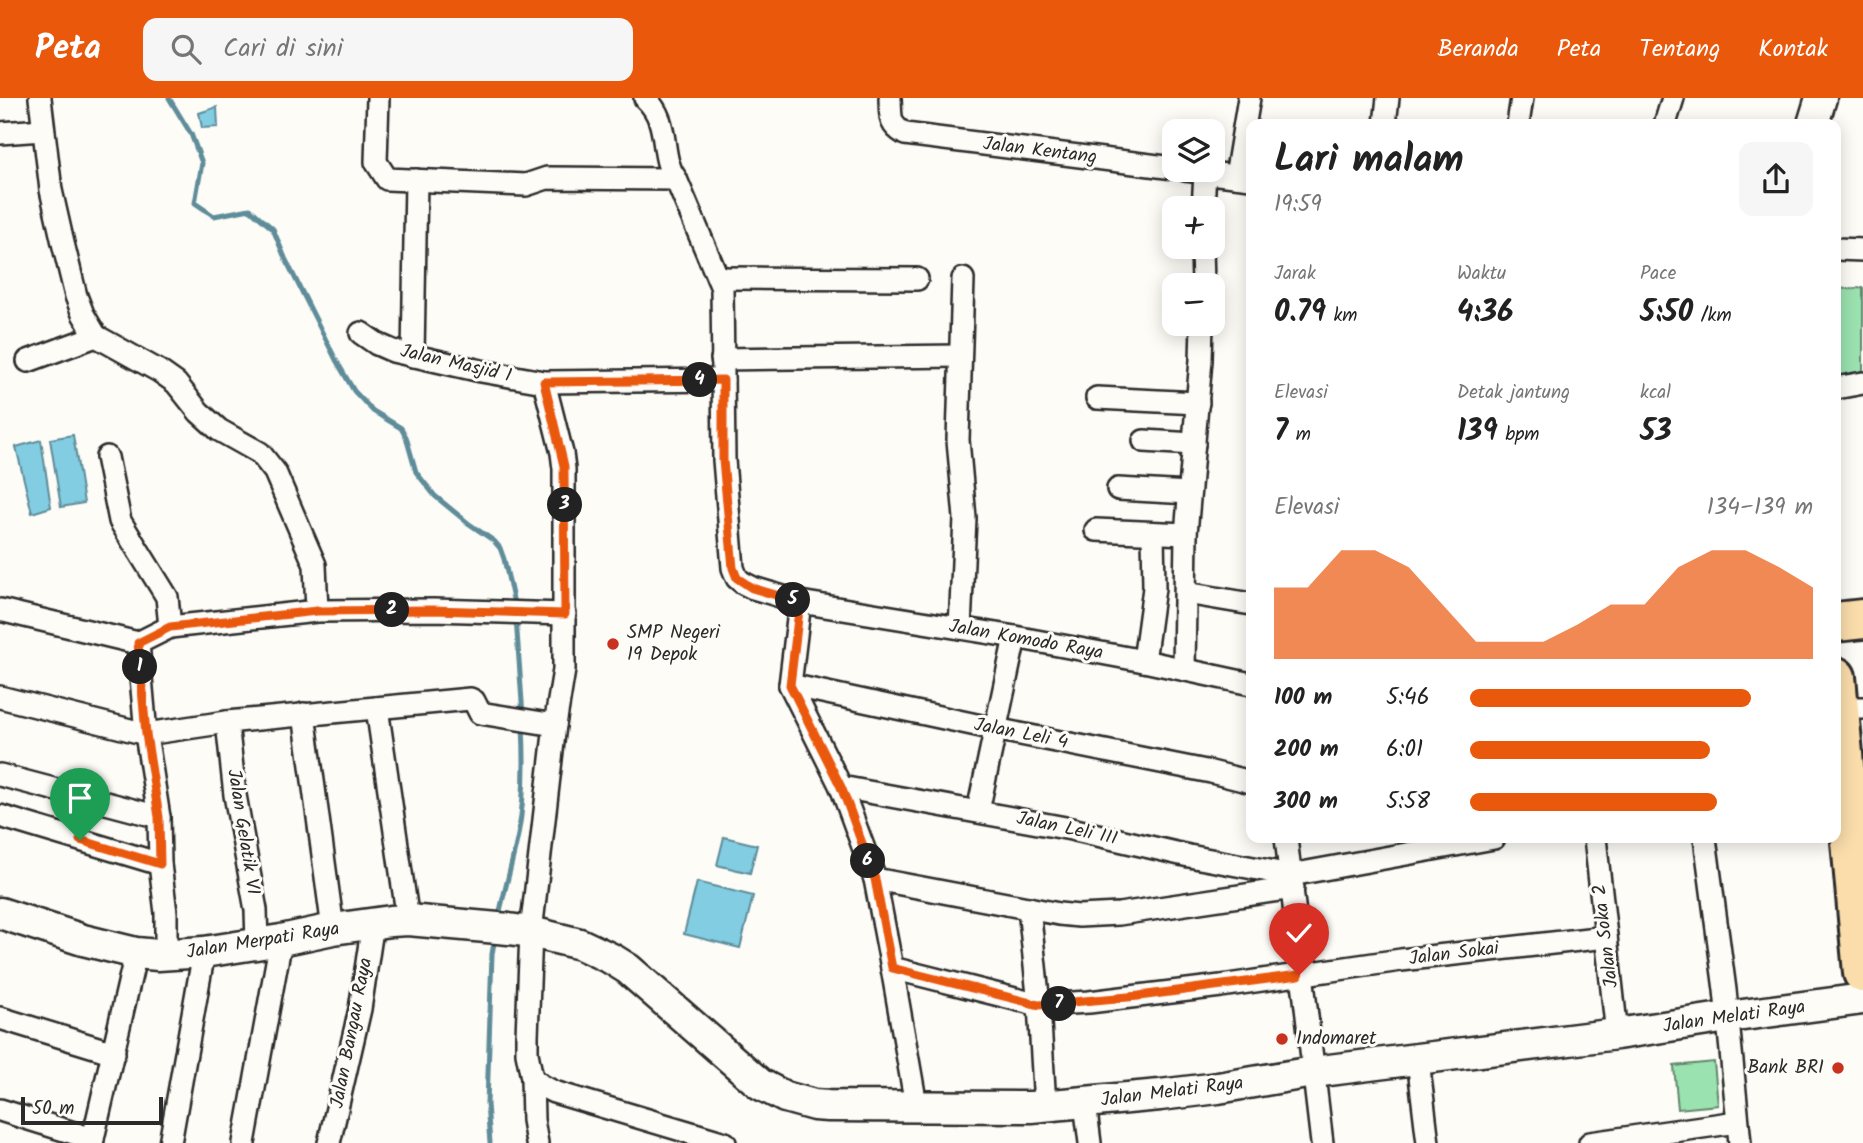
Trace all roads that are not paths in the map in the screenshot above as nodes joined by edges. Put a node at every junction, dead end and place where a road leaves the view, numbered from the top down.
1 (40, 98) edge
2 (378, 98) edge
3 (645, 98) edge
4 (890, 98) edge
5 (1249, 98) edge
6 (1388, 98) edge
7 (1522, 98) edge
8 (1674, 98) edge
9 (1821, 98) edge
10 (1248, 119) edge
11 (1386, 119) edge
12 (1519, 119) edge
13 (1667, 119) edge
14 (1815, 119) edge
15 (43, 130) junction
16 (0, 133) edge
17 (1246, 145) edge
18 (1162, 166) edge
19 (1225, 175) edge
20 (1244, 177) edge
21 (676, 179) junction
22 (416, 180) junction
23 (1841, 249) edge
24 (1863, 250) edge
25 (718, 278) junction
26 (917, 279) dead end
27 (963, 279) dead end
28 (361, 333) dead end
29 (96, 336) junction
30 (1201, 336) edge
31 (414, 356) junction
32 (960, 356) junction
33 (27, 360) dead end
34 (722, 370) junction
35 (544, 382) junction
36 (1863, 383) edge
37 (1841, 387) edge
38 (1097, 398) dead end
39 (1198, 403) junction
40 (1144, 441) dead end
41 (1194, 444) junction
42 (107, 457) dead end
43 (1118, 489) dead end
44 (1189, 494) junction
45 (1096, 530) dead end
46 (1153, 533) junction
47 (1186, 534) junction
48 (1186, 593) junction
49 (800, 602) junction
50 (1246, 603) edge
51 (0, 610) edge
52 (317, 611) junction
53 (565, 614) junction
54 (170, 627) junction
55 (960, 628) junction
56 (1015, 637) junction
57 (138, 643) junction
58 (1144, 661) junction
59 (1184, 669) junction
60 (1246, 683) edge
61 (790, 685) junction
62 (0, 697) edge
63 (1845, 697) edge
64 (377, 708) junction
65 (304, 713) junction
66 (227, 722) junction
67 (555, 725) junction
68 (995, 729) junction
69 (146, 734) junction
70 (0, 775) edge
71 (1246, 781) edge
72 (841, 787) junction
73 (978, 811) junction
74 (0, 816) edge
75 (159, 817) junction
76 (1287, 843) edge
77 (1471, 843) edge
78 (1596, 843) edge
79 (1706, 843) edge
80 (160, 864) junction
81 (1858, 874) edge
82 (875, 879) junction
83 (1292, 881) junction
84 (1030, 908) junction
85 (0, 913) edge
86 (408, 920) junction
87 (373, 923) junction
88 (333, 929) junction
89 (507, 929) junction
90 (1606, 937) junction
91 (269, 941) junction
92 (204, 952) junction
93 (136, 953) junction
94 (1862, 953) edge
95 (166, 955) junction
96 (892, 968) junction
97 (1302, 974) junction
98 (1863, 999) edge
99 (1039, 1005) junction
100 (1728, 1017) junction
101 (0, 1018) edge
102 (1617, 1034) junction
103 (114, 1053) junction
104 (1418, 1060) junction
105 (1313, 1072) junction
106 (532, 1078) junction
107 (1085, 1103) junction
108 (916, 1105) junction
109 (1045, 1106) junction
110 (0, 1110) edge
111 (1739, 1133) edge
112 (92, 1141) edge
113 (170, 1143) edge
114 (244, 1143) edge
115 (329, 1143) edge
116 (537, 1143) edge
117 (725, 1143) edge
118 (1090, 1143) edge
119 (1322, 1143) edge
120 (1428, 1143) edge
121 (1590, 1143) edge

1 - 15 street
2 - 22 street
3 - 21 street
4 - 18 street, Jalan Kentang
5 - 10 street
6 - 11 street
7 - 12 street
8 - 13 street
9 - 14 street
15 - 16 street
15 - 29 street
17 - 20 street
19 - 20 street
21 - 22 street
21 - 25 street
22 - 31 street
23 - 24 street
25 - 26 street
25 - 34 street
27 - 32 street
28 - 31 street, Jalan Masjid 1
29 - 33 street
29 - 52 street
30 - 39 street
31 - 35 street, Jalan Masjid 1
32 - 34 street, Jalan Masjid 1
32 - 55 street
34 - 35 street, Jalan Masjid 1
34 - 49 street, Jalan Komodo Raya
35 - 53 street
36 - 37 street
38 - 39 street
39 - 41 street
40 - 41 street
41 - 44 street
42 - 54 street
43 - 44 street
44 - 47 street
45 - 46 street
46 - 47 street
46 - 58 street
47 - 48 street
48 - 50 street
48 - 59 street
49 - 55 street, Jalan Komodo Raya
49 - 61 street
51 - 57 street
52 - 53 street
52 - 54 street
53 - 67 street
54 - 57 street
55 - 56 street, Jalan Komodo Raya
56 - 58 street, Jalan Komodo Raya
56 - 68 street
57 - 69 street
58 - 59 street, Jalan Komodo Raya
59 - 60 street, Jalan Komodo Raya
61 - 68 street, Jalan Leli 4
61 - 72 street
62 - 69 street
63 - 81 highway
64 - 65 street
64 - 67 street
64 - 86 street
65 - 66 street
65 - 88 street
66 - 69 street
66 - 91 street, Jalan Gelatik VI
67 - 89 street
68 - 71 street, Jalan Leli 4
68 - 73 street
69 - 75 street
70 - 75 street
72 - 73 street, Jalan Leli III
72 - 82 street
73 - 83 street, Jalan Leli III
74 - 80 street
75 - 80 street
76 - 83 street
77 - 83 street
78 - 90 street, Jalan Soka 2
79 - 100 street
80 - 95 street
81 - 94 highway
82 - 84 street
82 - 96 street
83 - 84 street
83 - 97 street
84 - 99 street
85 - 93 street, Jalan Merpati Raya
86 - 87 street, Jalan Merpati Raya
86 - 89 street, Jalan Merpati Raya
87 - 88 street, Jalan Merpati Raya
87 - 115 street, Jalan Bangau Raya
88 - 91 street, Jalan Merpati Raya
89 - 106 street
89 - 108 street, Jalan Melati Raya
90 - 97 street, Jalan Sokai
90 - 102 street, Jalan Soka 2
91 - 92 street, Jalan Merpati Raya
91 - 114 street, Jalan Gelatik VI
92 - 95 street, Jalan Merpati Raya
92 - 113 street
93 - 95 street, Jalan Merpati Raya
93 - 103 street
96 - 99 street, Jalan Sokai
96 - 108 street
97 - 99 street, Jalan Sokai
97 - 105 street
98 - 100 street, Jalan Melati Raya
99 - 109 street
100 - 102 street, Jalan Melati Raya
100 - 111 street
101 - 103 street
102 - 104 street, Jalan Melati Raya
103 - 112 street
104 - 105 street, Jalan Melati Raya
104 - 120 street
105 - 107 street, Jalan Melati Raya
105 - 119 street
106 - 116 street
106 - 117 street
107 - 109 street, Jalan Melati Raya
107 - 118 street
108 - 109 street, Jalan Melati Raya
110 - 112 street
111 - 121 street

